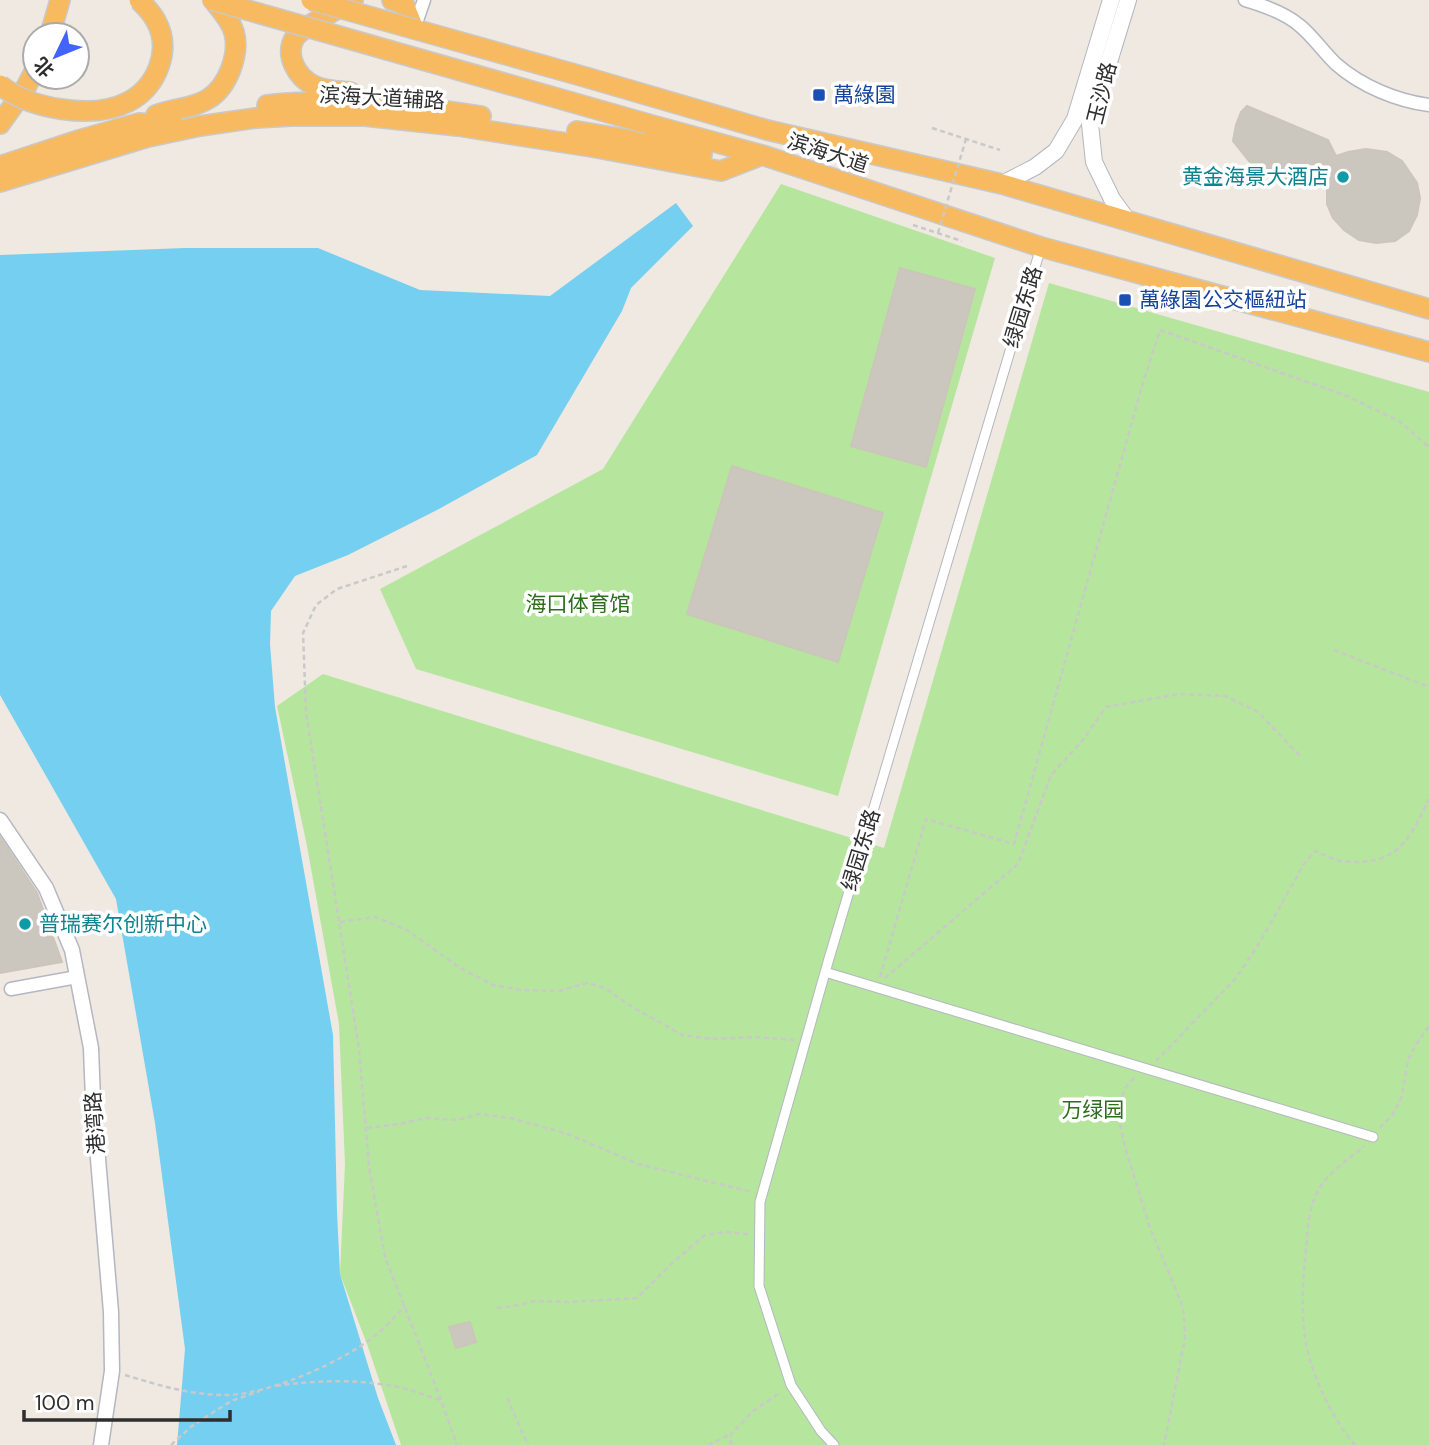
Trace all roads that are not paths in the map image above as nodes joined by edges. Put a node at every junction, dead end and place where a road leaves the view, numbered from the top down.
1 (60, 0) edge
2 (139, 0) edge
3 (212, 0) edge
4 (311, 0) edge
5 (352, 0) edge
6 (392, 0) edge
7 (424, 0) edge
8 (1111, 0) edge
9 (1128, 0) edge
10 (1245, 0) edge
11 (54, 21) edge
12 (414, 29) junction
13 (0, 85) edge
14 (24, 91) edge
15 (1429, 105) edge
16 (421, 107) junction
17 (139, 123) junction
18 (0, 124) edge
19 (762, 155) junction
20 (0, 166) edge
21 (0, 182) edge
22 (1002, 184) junction
23 (1128, 221) junction
24 (1041, 247) junction
25 (1429, 309) edge
26 (1429, 352) edge
27 (0, 820) edge
28 (825, 972) junction
29 (77, 976) junction
30 (11, 989) dead end
31 (1373, 1137) road end
32 (102, 1445) edge
33 (834, 1445) edge

1 - 11 highway
2 - 13 highway, bridge
3 - 17 highway
3 - 19 highway, 滨海大道, bridge
4 - 12 highway, 滨海大道, bridge
5 - 16 highway
6 - 12 highway
7 - 12 street
8 - 22 main road, 玉沙路
9 - 23 main road, 玉沙路
10 - 15 street
12 - 22 highway, 滨海大道
14 - 18 highway
16 - 17 highway
16 - 19 highway
17 - 20 highway
19 - 21 highway, 滨海大道辅路
19 - 24 highway, 滨海大道
22 - 23 highway, 滨海大道
23 - 25 highway, 滨海大道
24 - 26 highway, 滨海大道
24 - 28 street, 绿园东路
27 - 29 street, 港湾路
28 - 31 street
28 - 33 street, 绿园东路
29 - 30 street
29 - 32 street, 港湾路

